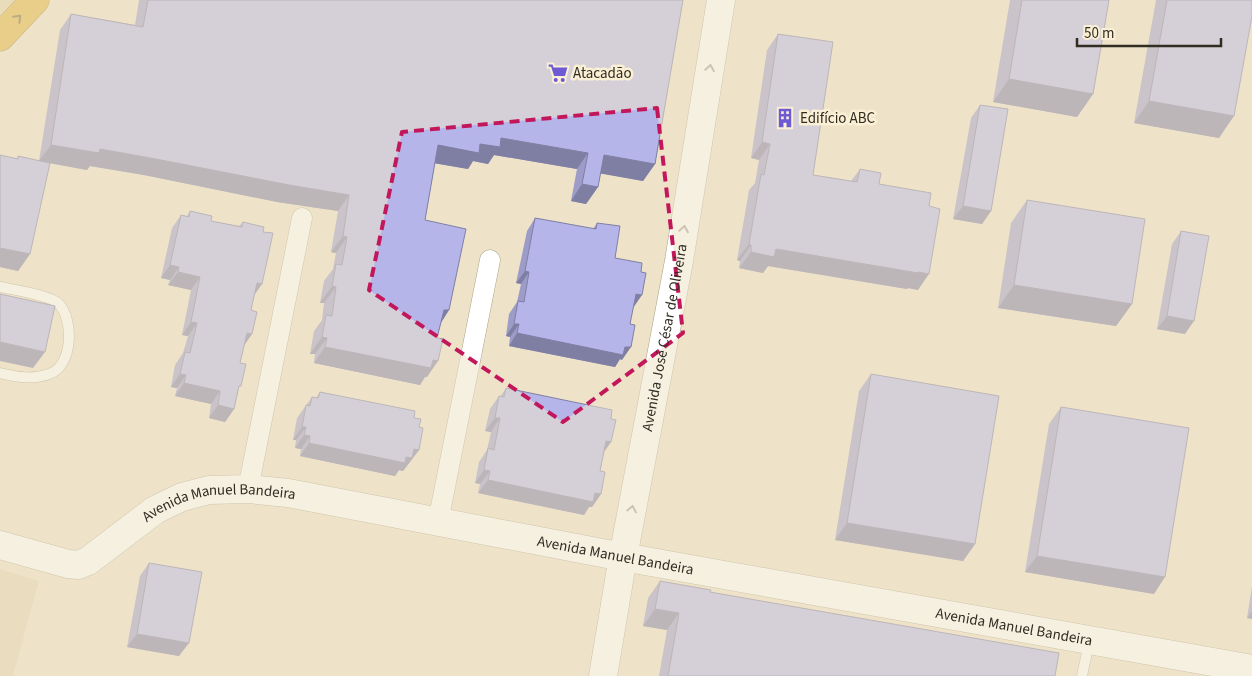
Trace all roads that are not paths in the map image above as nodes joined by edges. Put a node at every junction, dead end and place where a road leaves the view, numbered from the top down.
1 (35, 0) edge
2 (721, 0) edge
3 (0, 37) edge
4 (302, 218) dead end
5 (490, 260) dead end
6 (0, 287) edge
7 (0, 373) edge
8 (248, 489) junction
9 (438, 522) junction
10 (0, 545) edge
11 (623, 557) junction
12 (1087, 639) junction
13 (1252, 669) edge
14 (603, 676) edge
15 (1082, 676) edge

3 -> 1 highway
11 -> 2 street, Avenida José César de Oliveira
4 - 8 street
5 - 9 street
6 - 7 lane
8 - 9 street, Avenida Manuel Bandeira
8 - 10 street, Avenida Manuel Bandeira
9 - 11 street, Avenida Manuel Bandeira
11 - 12 street, Avenida Manuel Bandeira
11 - 14 street, Avenida José César de Oliveira
12 - 13 street, Avenida Manuel Bandeira
12 - 15 lane

